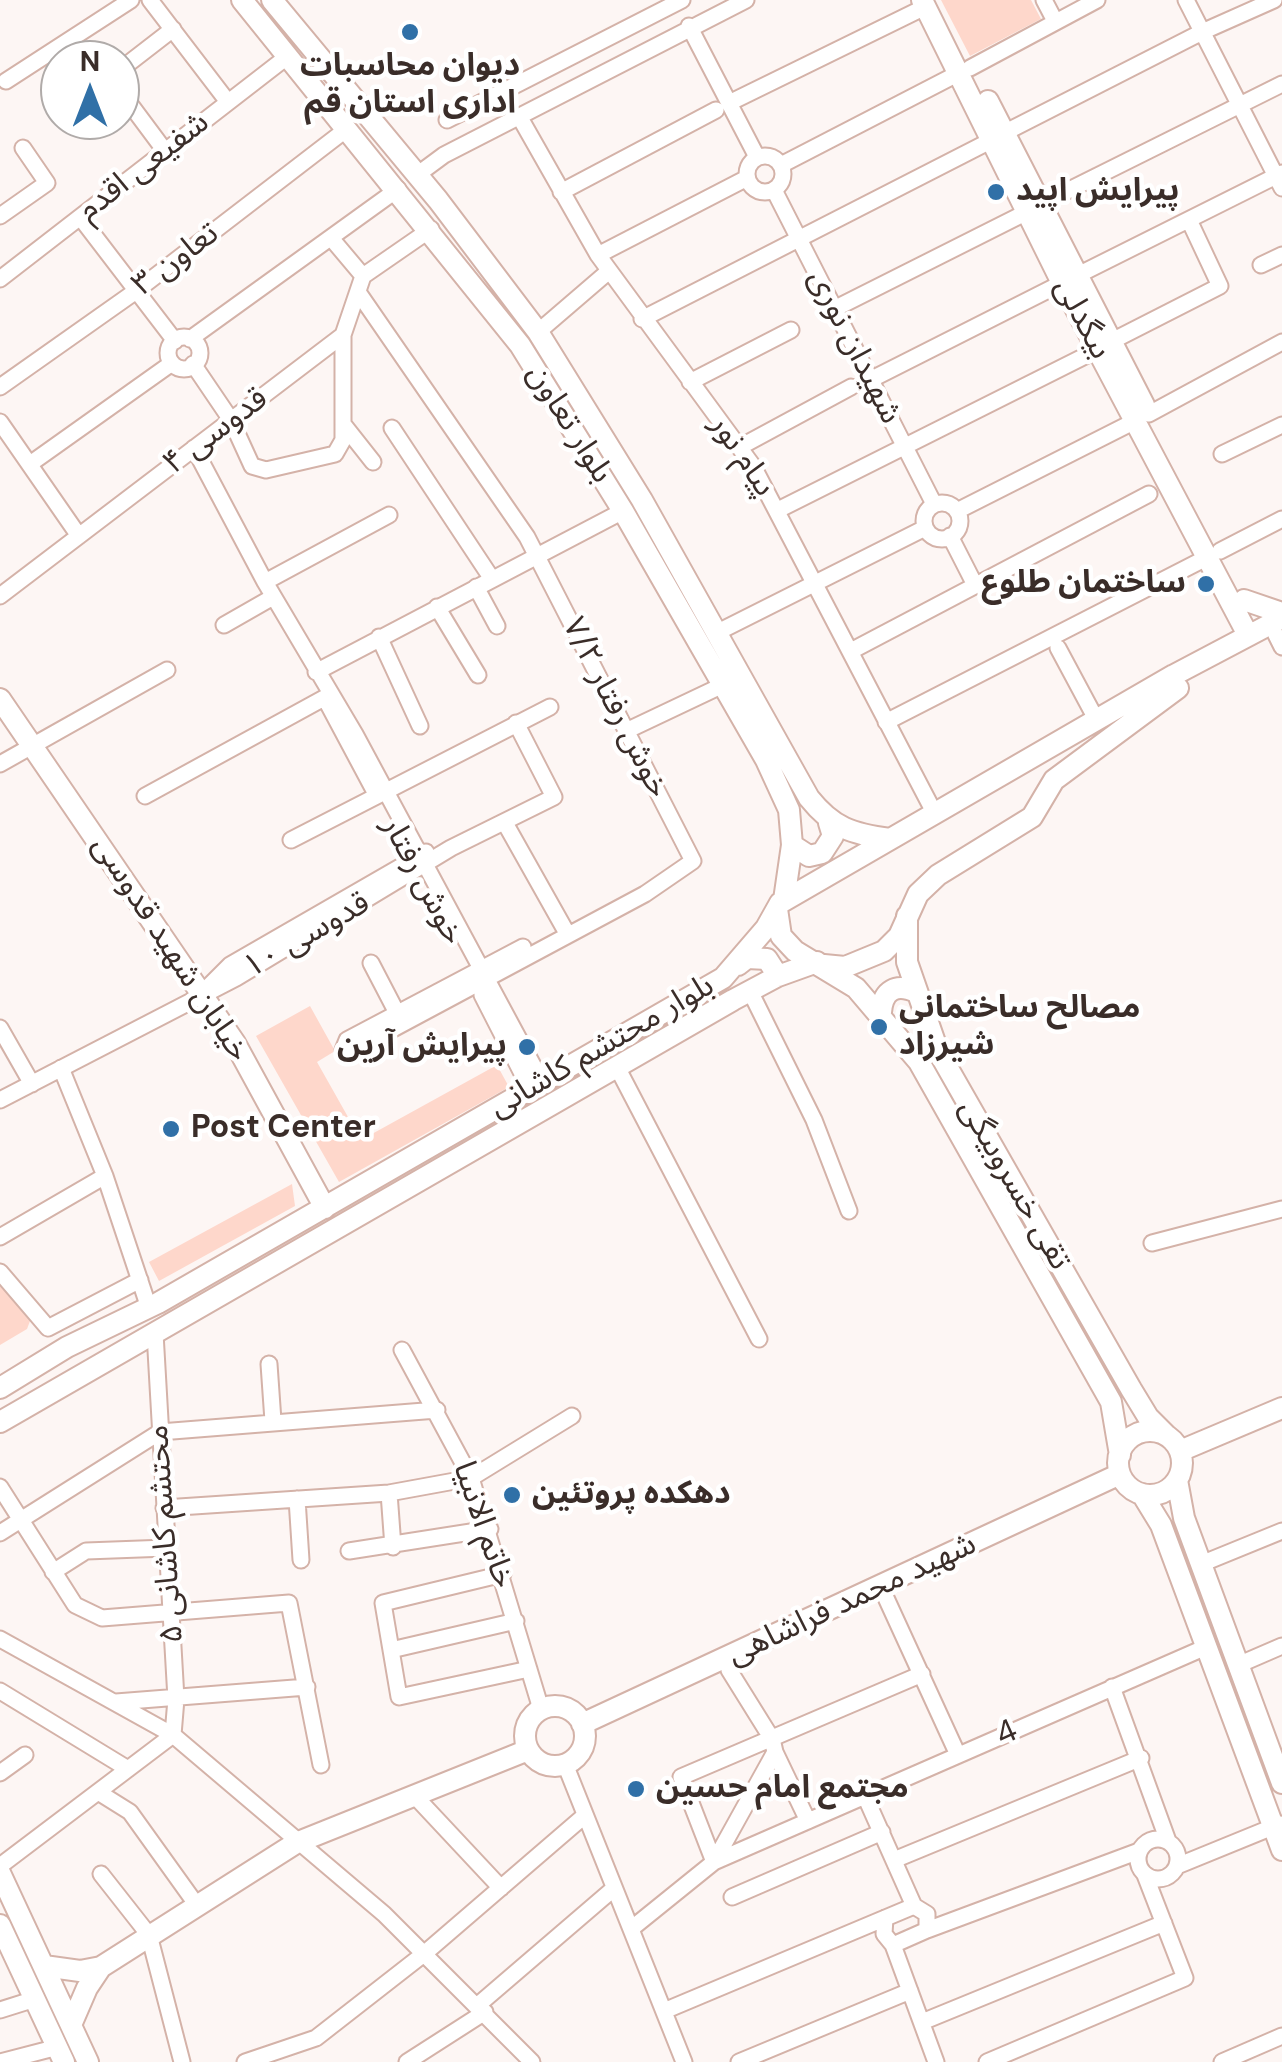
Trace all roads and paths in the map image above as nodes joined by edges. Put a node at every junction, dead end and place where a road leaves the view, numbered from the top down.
1 (131, 0) edge
2 (150, 0) edge
3 (242, 0) edge
4 (272, 0) edge
5 (682, 0) edge
6 (746, 0) edge
7 (1044, 0) edge
8 (1096, 0) edge
9 (1186, 0) edge
10 (1274, 0) edge
11 (927, 2) edge
12 (1056, 21) junction
13 (689, 26) junction
14 (172, 29) junction
15 (1202, 32) junction
16 (140, 54) edge
17 (288, 56) junction
18 (964, 70) junction
19 (6, 81) dead end
20 (1282, 84) edge
21 (228, 102) junction
22 (1240, 105) junction
23 (722, 106) junction
24 (519, 116) junction
25 (140, 117) edge
26 (447, 120) dead end
27 (348, 128) junction
28 (998, 137) junction
29 (24, 148) dead end
30 (165, 151) junction
31 (757, 158) junction
32 (780, 165) junction
33 (417, 175) junction
34 (747, 178) junction
35 (1280, 179) edge
36 (46, 183) junction
37 (398, 189) junction
38 (774, 190) junction
39 (561, 192) junction
40 (56, 198) dead end
41 (1034, 208) junction
42 (0, 216) edge
43 (80, 218) junction
44 (1189, 220) junction
45 (431, 229) junction
46 (331, 238) junction
47 (800, 242) junction
48 (1282, 254) edge
49 (598, 255) junction
50 (1261, 265) dead end
51 (609, 271) junction
52 (0, 279) edge
53 (1070, 279) junction
54 (360, 284) junction
55 (136, 290) junction
56 (834, 309) junction
57 (642, 319) junction
58 (791, 330) dead end
59 (538, 332) junction
60 (343, 335) junction
61 (183, 340) junction
62 (1282, 342) edge
63 (1105, 345) junction
64 (172, 363) junction
65 (194, 364) junction
66 (870, 380) junction
67 (690, 382) junction
68 (0, 386) edge
69 (851, 388) dead end
70 (1143, 417) junction
71 (230, 420) junction
72 (0, 422) edge
73 (342, 424) junction
74 (1282, 425) edge
75 (392, 428) dead end
76 (740, 447) junction
77 (194, 448) junction
78 (905, 448) junction
79 (1222, 454) dead end
80 (373, 462) dead end
81 (30, 464) junction
82 (1149, 494) dead end
83 (934, 504) junction
84 (778, 510) junction
85 (623, 511) junction
86 (957, 511) junction
87 (389, 515) dead end
88 (1282, 519) edge
89 (925, 528) junction
90 (78, 536) junction
91 (950, 536) junction
92 (1214, 554) junction
93 (537, 556) junction
94 (492, 579) junction
95 (265, 582) junction
96 (816, 583) junction
97 (975, 585) junction
98 (476, 587) junction
99 (0, 596) edge
100 (273, 597) junction
101 (437, 607) junction
102 (224, 624) dead end
103 (497, 626) dead end
104 (1273, 630) edge
105 (718, 632) junction
106 (379, 638) junction
107 (1054, 643) junction
108 (850, 650) junction
109 (167, 670) dead end
110 (316, 672) junction
111 (478, 675) dead end
112 (723, 685) junction
113 (324, 698) junction
114 (0, 699) edge
115 (550, 707) dead end
116 (1100, 717) junction
117 (886, 722) junction
118 (516, 723) junction
119 (420, 726) dead end
120 (626, 731) junction
121 (1117, 734) junction
122 (34, 746) junction
123 (0, 764) edge
124 (1004, 774) junction
125 (381, 794) junction
126 (145, 796) dead end
127 (935, 814) junction
128 (1032, 818) junction
129 (504, 823) junction
130 (829, 823) junction
131 (890, 839) junction
132 (292, 840) dead end
133 (792, 845) junction
134 (419, 862) junction
135 (782, 901) junction
136 (907, 916) junction
137 (565, 930) junction
138 (371, 963) dead end
139 (820, 964) junction
140 (738, 965) junction
141 (778, 976) junction
142 (478, 977) junction
143 (750, 992) junction
144 (916, 992) junction
145 (202, 993) junction
146 (397, 1012) junction
147 (881, 1012) junction
148 (0, 1028) edge
149 (61, 1068) junction
150 (617, 1068) junction
151 (32, 1084) junction
152 (536, 1086) junction
153 (0, 1100) edge
154 (106, 1176) junction
155 (325, 1208) junction
156 (1282, 1208) edge
157 (849, 1210) dead end
158 (0, 1237) edge
159 (1152, 1243) dead end
160 (0, 1272) edge
161 (140, 1280) junction
162 (149, 1308) junction
163 (155, 1333) junction
164 (759, 1340) dead end
165 (402, 1350) dead end
166 (269, 1364) dead end
167 (0, 1388) edge
168 (1282, 1408) edge
169 (437, 1410) junction
170 (572, 1416) dead end
171 (272, 1420) junction
172 (0, 1422) edge
173 (160, 1432) junction
174 (1174, 1444) junction
175 (1120, 1464) junction
176 (471, 1478) junction
177 (1177, 1480) junction
178 (0, 1487) edge
179 (389, 1494) junction
180 (1142, 1494) junction
181 (298, 1500) junction
182 (164, 1508) junction
183 (22, 1519) junction
184 (490, 1530) junction
185 (1282, 1532) edge
186 (0, 1533) edge
187 (392, 1547) junction
188 (167, 1548) junction
189 (350, 1551) dead end
190 (302, 1560) dead end
191 (1202, 1564) junction
192 (53, 1572) junction
193 (503, 1574) junction
194 (881, 1587) junction
195 (172, 1611) junction
196 (516, 1621) junction
197 (0, 1639) edge
198 (1206, 1646) junction
199 (1282, 1646) edge
200 (391, 1650) junction
201 (1238, 1665) junction
202 (529, 1669) junction
203 (729, 1670) dead end
204 (922, 1674) junction
205 (307, 1687) junction
206 (1112, 1688) junction
207 (0, 1691) edge
208 (176, 1698) junction
209 (113, 1702) junction
210 (541, 1709) junction
211 (582, 1724) junction
212 (172, 1735) junction
213 (774, 1745) junction
214 (528, 1750) junction
215 (25, 1755) dead end
216 (958, 1755) junction
217 (1140, 1758) junction
218 (564, 1764) junction
219 (320, 1766) dead end
220 (128, 1769) junction
221 (0, 1773) edge
222 (1282, 1782) edge
223 (98, 1792) junction
224 (413, 1794) junction
225 (865, 1796) junction
226 (583, 1817) junction
227 (808, 1821) junction
228 (1278, 1825) edge
229 (882, 1832) junction
230 (1168, 1841) junction
231 (296, 1843) junction
232 (1282, 1850) edge
233 (1138, 1851) junction
234 (894, 1860) junction
235 (714, 1862) junction
236 (1178, 1866) junction
237 (0, 1869) edge
238 (101, 1874) dead end
239 (1145, 1875) junction
240 (501, 1888) junction
241 (612, 1890) junction
242 (732, 1897) dead end
243 (196, 1904) junction
244 (914, 1906) junction
245 (885, 1918) junction
246 (1164, 1923) junction
247 (0, 1925) edge
248 (631, 1929) junction
249 (927, 1930) junction
250 (149, 1935) junction
251 (893, 1945) junction
252 (425, 1953) junction
253 (44, 1966) junction
254 (102, 1968) junction
255 (910, 1991) junction
256 (34, 1998) junction
257 (482, 2009) junction
258 (0, 2010) edge
259 (664, 2012) junction
260 (922, 2022) junction
261 (71, 2025) junction
262 (1282, 2036) edge
263 (432, 2048) junction
264 (61, 2055) edge
265 (290, 2056) edge
266 (0, 2062) edge
267 (88, 2062) edge
268 (182, 2062) edge
269 (245, 2062) edge
270 (406, 2062) edge
271 (445, 2062) edge
272 (532, 2062) edge
273 (684, 2062) edge
274 (739, 2062) edge
275 (936, 2062) edge
276 (986, 2062) edge
277 (1222, 2062) edge

1 - 19 street
2 - 14 street
3 - 17 main road, بلوار تعاون
4 - 33 main road, بلوار تعاون
5 - 26 street
6 - 13 street
7 - 12 street
8 - 12 street
9 - 15 street
10 - 15 street
11 - 18 main road, بیگدلی
11 - 23 street
12 - 18 street
13 - 23 street
13 - 24 street
14 - 16 street
14 - 21 street
15 - 22 street
15 - 28 street
17 - 21 street, شفیعی اقدم
17 - 27 main road, بلوار تعاون
18 - 28 main road, بیگدلی
18 - 32 street
20 - 22 street
21 - 30 street, شفیعی اقدم
22 - 35 street
22 - 41 street
23 - 31 street
23 - 39 street
24 - 33 street
24 - 39 street, پیام نور
25 - 30 street
27 - 37 main road, بلوار تعاون
27 - 55 street, تعاون ۳
28 - 41 main road, بیگدلی
28 - 47 street
29 - 36 street
30 - 43 street, شفیعی اقدم
31 - 32 street
31 - 34 street
32 - 38 street
33 - 37 main road
33 - 59 main road, بلوار تعاون
34 - 38 street
34 - 49 street
35 - 44 street
36 - 40 street
36 - 42 street
37 - 45 main road, بلوار تعاون
37 - 46 street
38 - 47 street, شهیدان نوری
39 - 49 street, پیام نور
41 - 53 main road, بیگدلی
41 - 56 street
43 - 52 street, شفیعی اقدم
43 - 55 street
44 - 53 street
44 - 63 street
45 - 54 street
45 - 85 main road, بلوار تعاون
46 - 54 street
46 - 61 street
47 - 56 street, شهیدان نوری
47 - 57 street
48 - 50 street
49 - 51 street, پیام نور
51 - 57 street, پیام نور
51 - 59 street
53 - 63 main road, بیگدلی
53 - 66 street
54 - 60 street
54 - 93 street, خوش رفتار ۷/۲
55 - 61 street
55 - 68 street, تعاون ۳
56 - 66 street, شهیدان نوری
57 - 67 street, پیام نور
58 - 67 street
59 - 105 main road, بلوار تعاون
60 - 71 street, قدوسی ۴
60 - 73 street
61 - 64 street
61 - 65 street
62 - 70 street
63 - 70 main road, بیگدلی
63 - 78 street
64 - 65 street
64 - 81 street
65 - 71 street
66 - 78 street, شهیدان نوری
67 - 76 street, پیام نور
69 - 76 street
70 - 86 street
70 - 92 main road, بیگدلی
71 - 73 street
71 - 77 street, قدوسی ۴
72 - 81 street
73 - 80 street
74 - 79 street
75 - 94 street
76 - 84 street, پیام نور
77 - 90 street, قدوسی ۴
77 - 95 street, خوش رفتار
78 - 83 street, شهیدان نوری
78 - 84 street
81 - 90 street
82 - 97 street
83 - 86 street
83 - 89 street
84 - 96 street, پیام نور
85 - 93 street
85 - 112 main road, بلوار تعاون
86 - 91 street
87 - 95 street
88 - 92 street
89 - 91 street
89 - 96 street
90 - 99 street, قدوسی ۴
91 - 97 street
92 - 104 main road, بیگدلی
92 - 104 main road, بیگدلی
92 - 107 street
93 - 94 street
93 - 120 street, خوش رفتار ۷/۲
94 - 98 street
95 - 100 street, خوش رفتار
96 - 105 street
96 - 108 street, پیام نور
97 - 108 street
98 - 101 street
98 - 103 street
100 - 102 street
100 - 110 street, خوش رفتار
101 - 106 street
101 - 111 street
104 - 116 main road, بلوار محتشم کاشانی
104 - 121 main road, بلوار محتشم کاشانی
105 - 130 main road, بلوار تعاون
106 - 110 street
106 - 119 street
107 - 116 street
107 - 117 street
108 - 117 street, پیام نور
109 - 122 street
110 - 113 street, خوش رفتار
110 - 125 street, خوش رفتار
112 - 120 street
112 - 133 main road, بلوار تعاون
113 - 125 street, خوش رفتار
113 - 126 street
114 - 122 main road, خیابان شهید قدوسی
115 - 118 street
116 - 121 main road
116 - 124 main road, بلوار محتشم کاشانی
117 - 127 street, پیام نور
118 - 125 street
118 - 129 street, قدوسی ۱۰
120 - 137 street, خوش رفتار ۷/۲
121 - 128 main road, بلوار محتشم کاشانی
122 - 123 street
122 - 145 main road, خیابان شهید قدوسی
124 - 127 main road, بلوار محتشم کاشانی
124 - 128 main road
125 - 132 street
125 - 134 street, خوش رفتار
127 - 131 main road, بلوار محتشم کاشانی
128 - 136 main road, بلوار محتشم کاشانی
129 - 134 street, قدوسی ۱۰
129 - 137 street
130 - 131 main road
130 - 133 main road
131 - 135 main road, بلوار محتشم کاشانی
133 - 135 main road, بلوار تعاون
134 - 142 street, خوش رفتار
134 - 145 street, قدوسی ۱۰
135 - 139 main road, تقی خسروبیگی
135 - 140 main road, بلوار محتشم کاشانی
136 - 139 main road, بلوار محتشم کاشانی
136 - 144 main road, تقی خسروبیگی
137 - 142 street
138 - 146 street
139 - 141 main road, بلوار محتشم کاشانی
139 - 147 main road, تقی خسروبیگی
140 - 141 main road
140 - 152 main road, بلوار محتشم کاشانی
141 - 143 main road, بلوار محتشم کاشانی
142 - 146 street
142 - 146 street
142 - 152 street, خوش رفتار
143 - 150 main road, بلوار محتشم کاشانی
143 - 157 street
144 - 147 main road
144 - 174 main road, تقی خسروبیگی
145 - 149 street, قدوسی ۱۰
145 - 155 main road, خیابان شهید قدوسی
147 - 175 main road, تقی خسروبیگی
148 - 151 street
149 - 151 street, قدوسی ۱۰
149 - 154 street
150 - 163 main road, بلوار محتشم کاشانی
150 - 164 street
151 - 153 street, قدوسی ۱۰
152 - 155 main road, بلوار محتشم کاشانی
154 - 158 street
154 - 161 street
155 - 162 main road, بلوار محتشم کاشانی
156 - 159 street
160 - 161 street
161 - 162 street
162 - 167 main road, بلوار محتشم کاشانی
163 - 172 main road, بلوار محتشم کاشانی
163 - 173 street, محتشم کاشانی ۵
165 - 169 street, خاتم الانبیا
166 - 171 street
168 - 174 main road
169 - 171 street
169 - 176 street, خاتم الانبیا
170 - 176 street
171 - 173 street
173 - 182 street, محتشم کاشانی ۵
173 - 183 street
174 - 175 main road
174 - 177 main road
175 - 180 main road
175 - 194 main road, شهید محمد فراشاهی
176 - 179 street
176 - 184 street, خاتم الانبیا
177 - 180 main road
177 - 191 main road
178 - 183 street
179 - 181 street
179 - 187 street
180 - 198 main road
181 - 182 street
181 - 190 street
182 - 188 street, محتشم کاشانی ۵
183 - 186 street
183 - 192 street
184 - 187 street
184 - 193 street, خاتم الانبیا
185 - 191 street
187 - 189 street
188 - 192 street
188 - 195 street, محتشم کاشانی ۵
191 - 201 main road
192 - 195 street
193 - 196 street, خاتم الانبیا
193 - 200 street
194 - 204 street
194 - 211 main road, شهید محمد فراشاهی
195 - 205 street
195 - 208 street, محتشم کاشانی ۵
196 - 200 street
196 - 202 street, خاتم الانبیا
197 - 209 street
198 - 206 street, 4
198 - 228 main road
199 - 201 street
200 - 202 street
201 - 222 main road
202 - 210 street, خاتم الانبیا
203 - 213 street
204 - 213 street
204 - 216 street
205 - 208 street
205 - 219 street
206 - 216 street, 4
206 - 217 street
207 - 220 street
208 - 209 street
208 - 212 street, محتشم کاشانی ۵
209 - 212 street
210 - 211 main road
210 - 214 main road
211 - 218 main road
212 - 220 street
212 - 231 street
213 - 227 street
213 - 235 street
213 - 235 street
214 - 218 main road
214 - 224 main road
215 - 221 street
216 - 225 street, 4
217 - 230 street
217 - 234 street
218 - 226 street
220 - 223 street
223 - 237 street
223 - 243 street
224 - 231 main road
224 - 240 street
225 - 227 street, 4
225 - 229 street
226 - 240 street
226 - 241 street
227 - 235 street, 4
228 - 232 main road
228 - 236 street
229 - 234 street
229 - 242 street
230 - 233 street
230 - 236 street
231 - 243 main road
231 - 252 street
233 - 239 street
233 - 249 street
234 - 244 street
235 - 248 street
236 - 239 street
237 - 253 main road
238 - 250 street
239 - 246 street
240 - 252 street
241 - 248 street
241 - 257 street
243 - 250 main road
244 - 245 street
244 - 249 street
245 - 251 street
245 - 259 street
246 - 260 street
246 - 276 street
247 - 256 main road
248 - 259 street
249 - 251 street
250 - 254 main road
250 - 268 street
251 - 255 street
252 - 257 street
252 - 265 street
253 - 254 main road
253 - 261 main road
254 - 261 main road
255 - 260 street
255 - 274 street
256 - 258 street
256 - 264 main road
257 - 263 street
257 - 272 street
259 - 273 street
260 - 275 street
261 - 267 main road
262 - 277 street
263 - 270 street
263 - 271 street
264 - 266 street
265 - 269 street

